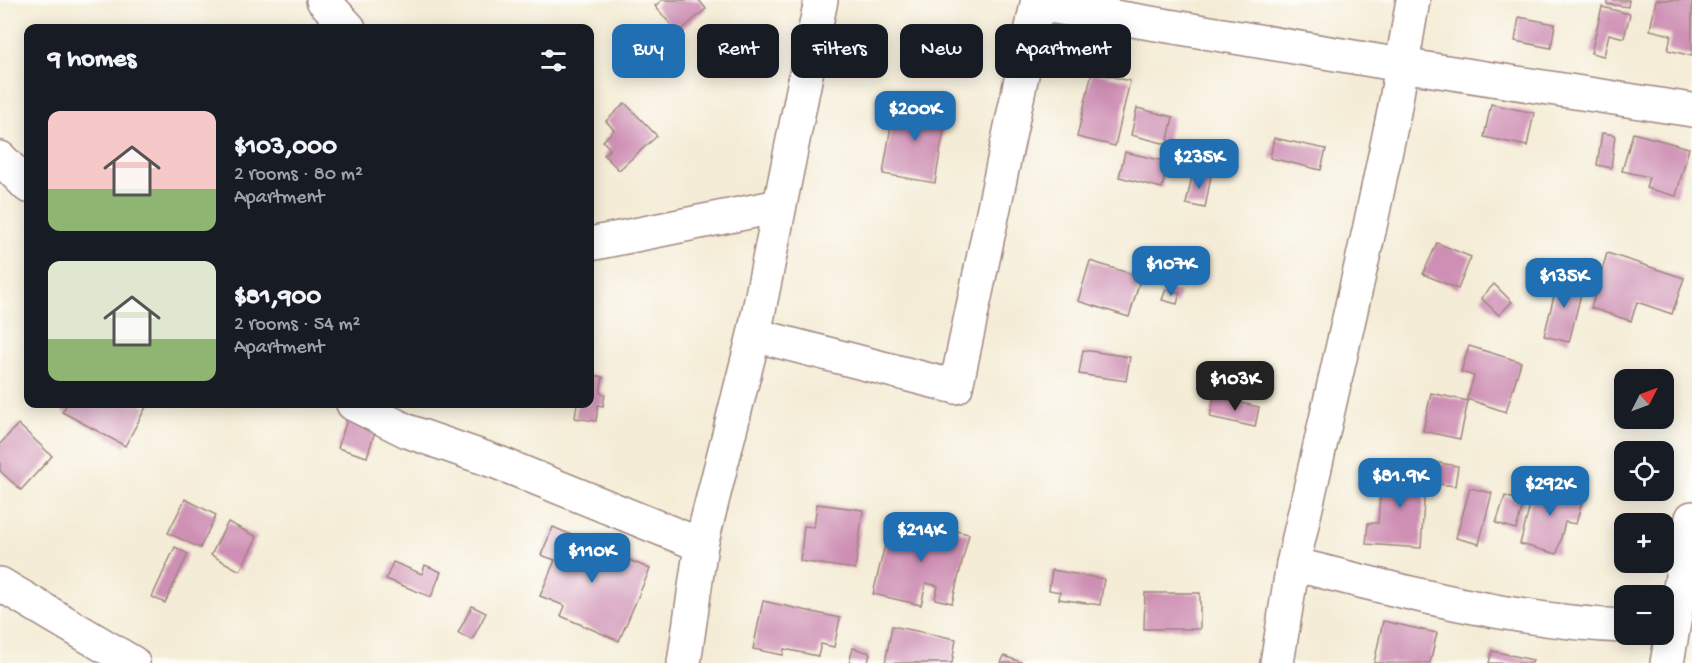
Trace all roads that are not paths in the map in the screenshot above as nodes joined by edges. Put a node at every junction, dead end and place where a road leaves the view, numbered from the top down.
1 (323, 0) edge
2 (821, 0) edge
3 (1413, 0) edge
4 (345, 24) edge
5 (1401, 65) junction
6 (1692, 110) edge
7 (0, 158) edge
8 (24, 182) edge
9 (779, 206) junction
10 (594, 243) edge
11 (754, 335) junction
12 (361, 408) edge
13 (1692, 518) edge
14 (701, 545) junction
15 (1293, 564) junction
16 (0, 584) edge
17 (1614, 626) edge
18 (1676, 630) edge
19 (116, 659) edge
20 (684, 663) edge
21 (1277, 663) edge
22 (1667, 663) edge

1 - 4 street
2 - 9 street
3 - 5 street
5 - 6 street
5 - 11 street
5 - 15 street
7 - 8 street
9 - 10 street
9 - 11 street
11 - 14 street
12 - 14 street
13 - 18 street
14 - 20 street
15 - 17 street
15 - 21 street
16 - 19 street
18 - 22 street

